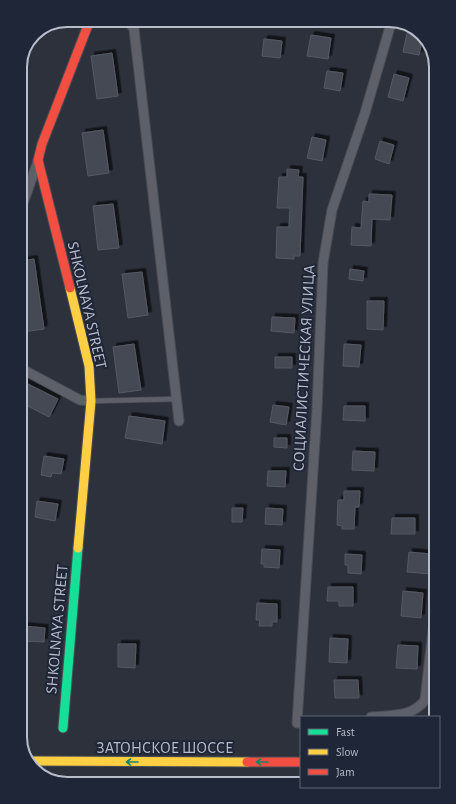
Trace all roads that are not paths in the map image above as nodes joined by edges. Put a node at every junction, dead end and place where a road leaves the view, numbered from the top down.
1 (87, 27) edge
2 (133, 27) edge
3 (390, 27) edge
4 (38, 160) junction
5 (27, 191) edge
6 (27, 372) edge
7 (176, 399) junction
8 (91, 401) junction
9 (179, 421) dead end
10 (429, 665) edge
11 (381, 716) edge
12 (300, 723) edge
13 (63, 728) dead end
14 (35, 761) edge
15 (300, 762) edge

1 - 4 street, SHKOLNAYA STREET
2 - 7 street
3 - 12 street, СОЦИАЛИСТИЧЕСКАЯ УЛИЦА
4 - 5 street
4 - 8 street, SHKOLNAYA STREET
6 - 8 street
7 - 8 lane
7 - 9 street
8 - 13 street, SHKOLNAYA STREET
10 - 11 street
15 -> 14 street, ЗАТОНСКОЕ ШОССЕ

